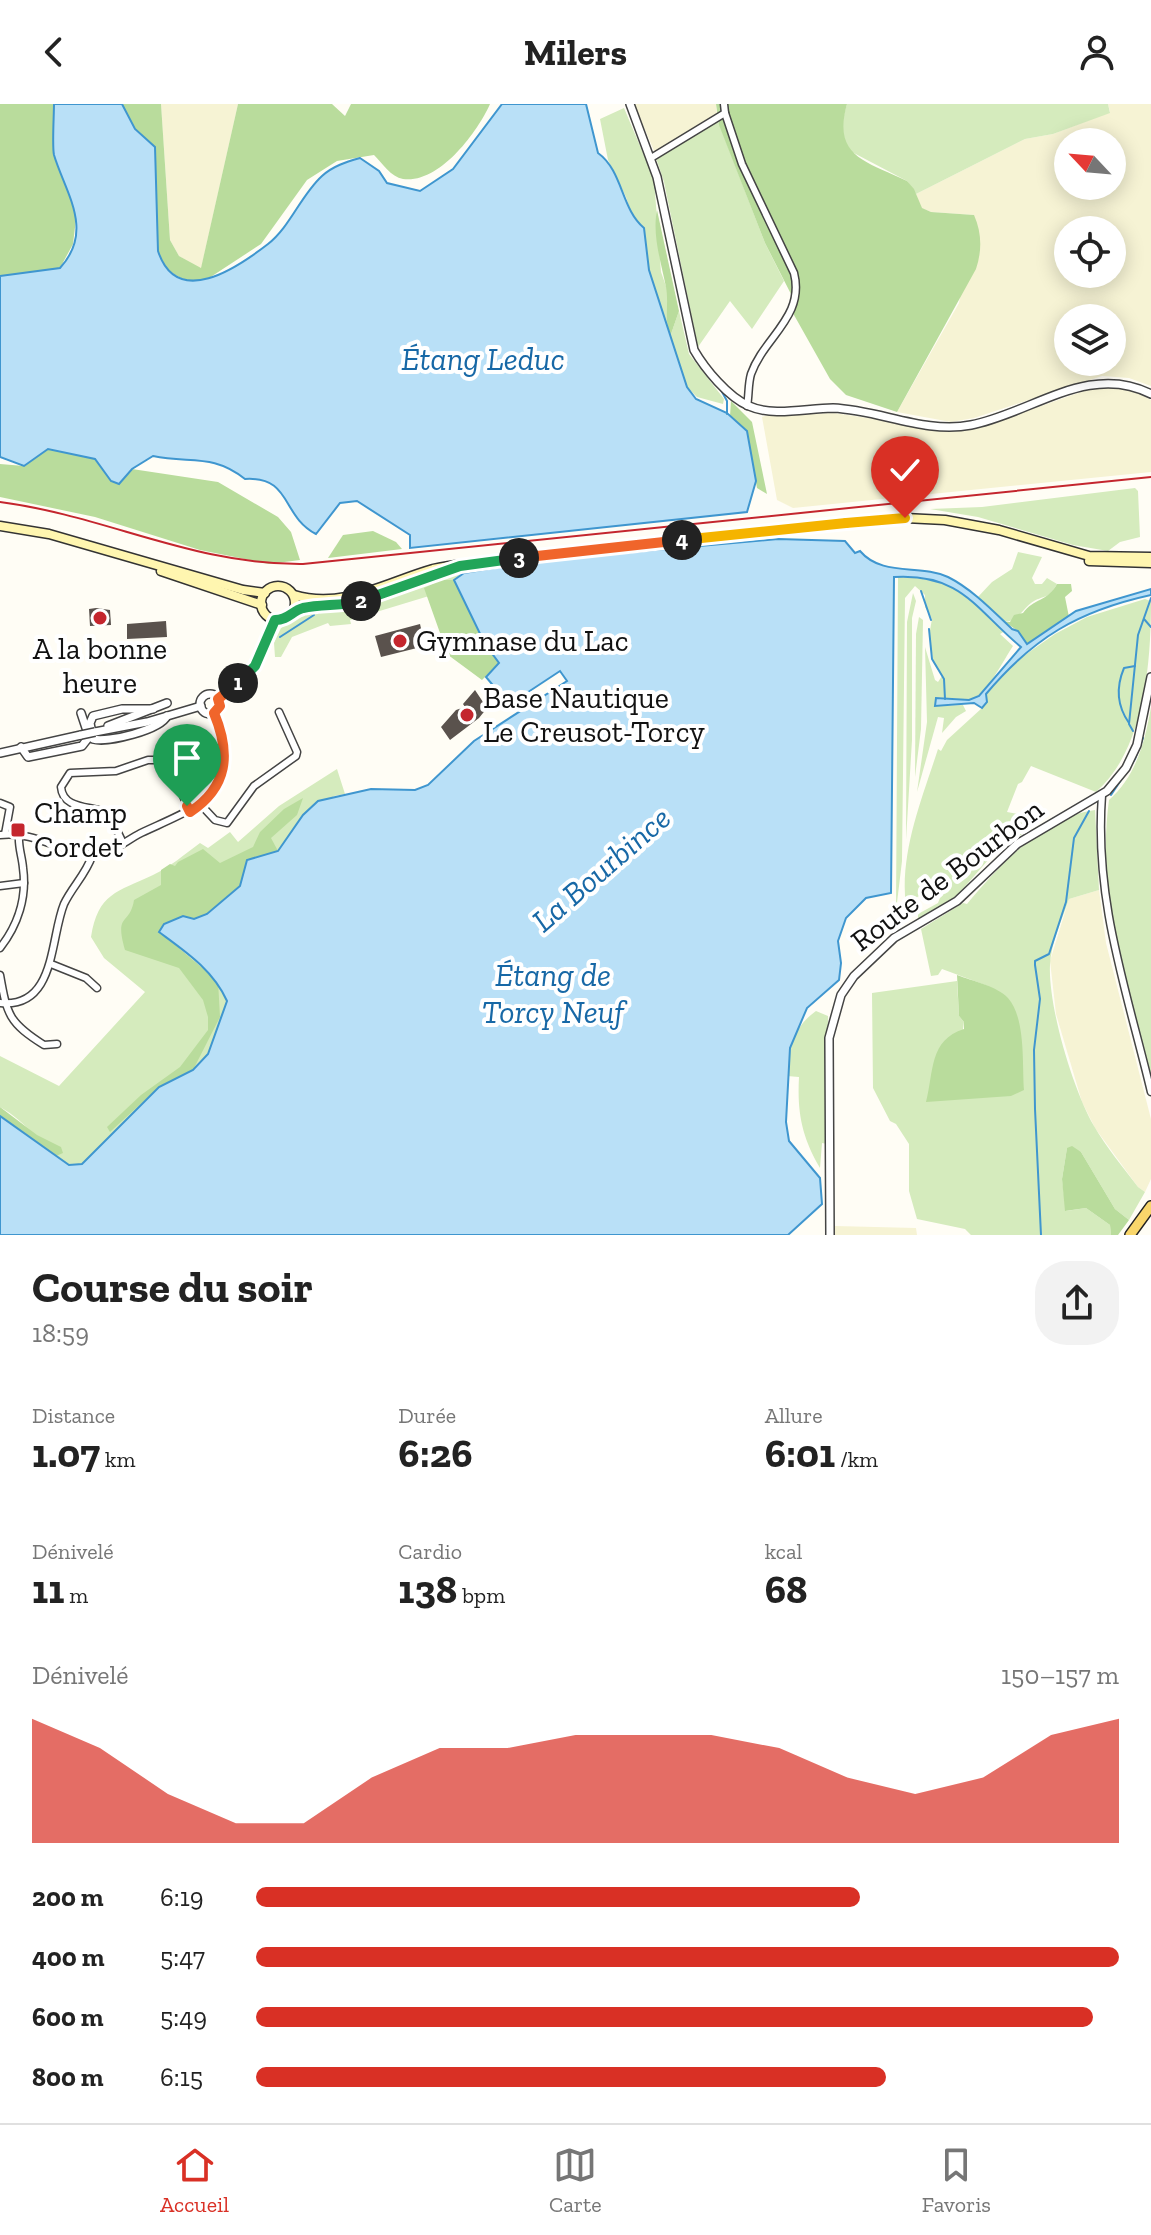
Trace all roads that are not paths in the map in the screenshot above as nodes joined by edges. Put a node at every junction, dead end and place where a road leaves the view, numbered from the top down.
1 (630, 104) edge
2 (724, 104) edge
3 (725, 113) junction
4 (651, 158) junction
5 (1151, 394) edge
6 (747, 406) junction
7 (0, 526) edge
8 (112, 552) junction
9 (1151, 560) edge
10 (460, 566) junction
11 (265, 593) junction
12 (294, 595) junction
13 (262, 605) junction
14 (294, 611) junction
15 (275, 620) junction
16 (1151, 677) edge
17 (218, 699) junction
18 (167, 703) dead end
19 (201, 706) junction
20 (153, 709) junction
21 (279, 712) dead end
22 (81, 713) dead end
23 (214, 713) junction
24 (167, 716) junction
25 (95, 732) junction
26 (21, 747) junction
27 (0, 753) edge
28 (1102, 795) junction
29 (0, 803) edge
30 (201, 805) junction
31 (190, 812) junction
32 (2, 835) edge
33 (19, 835) junction
34 (123, 843) junction
35 (92, 856) junction
36 (24, 883) junction
37 (0, 886) edge
38 (0, 948) edge
39 (51, 964) junction
40 (0, 975) edge
41 (97, 988) dead end
42 (3, 1004) edge
43 (57, 1044) dead end
44 (1151, 1092) edge
45 (1151, 1206) edge
46 (830, 1235) edge
47 (1130, 1235) edge

1 - 4 street
2 - 3 street
3 - 4 street
3 - 6 street
4 - 6 street
5 - 6 street
7 - 8 main road
8 - 11 main road
8 - 13 main road
9 - 10 main road
10 - 12 main road
10 - 14 main road
11 - 12 main road
11 - 13 main road
12 - 14 main road
13 - 15 main road
14 - 15 main road
15 - 17 street
16 - 28 street, Route de Bourbon
17 - 19 street
17 - 23 street
18 - 20 street
19 - 23 street
19 - 24 street
20 - 24 street
20 - 25 street
21 - 30 street
22 - 26 street
23 - 30 street
24 - 25 street
25 - 26 street, bridge
26 - 27 street
28 - 44 street
28 - 46 street, Route de Bourbon
29 - 32 street
30 - 31 street
31 - 34 street
31 - 34 street
32 - 33 street
33 - 35 street
33 - 36 street
34 - 35 street
35 - 39 street
36 - 37 street
36 - 38 street
39 - 41 street
39 - 42 street
40 - 42 street
42 - 43 street
45 - 47 main road

